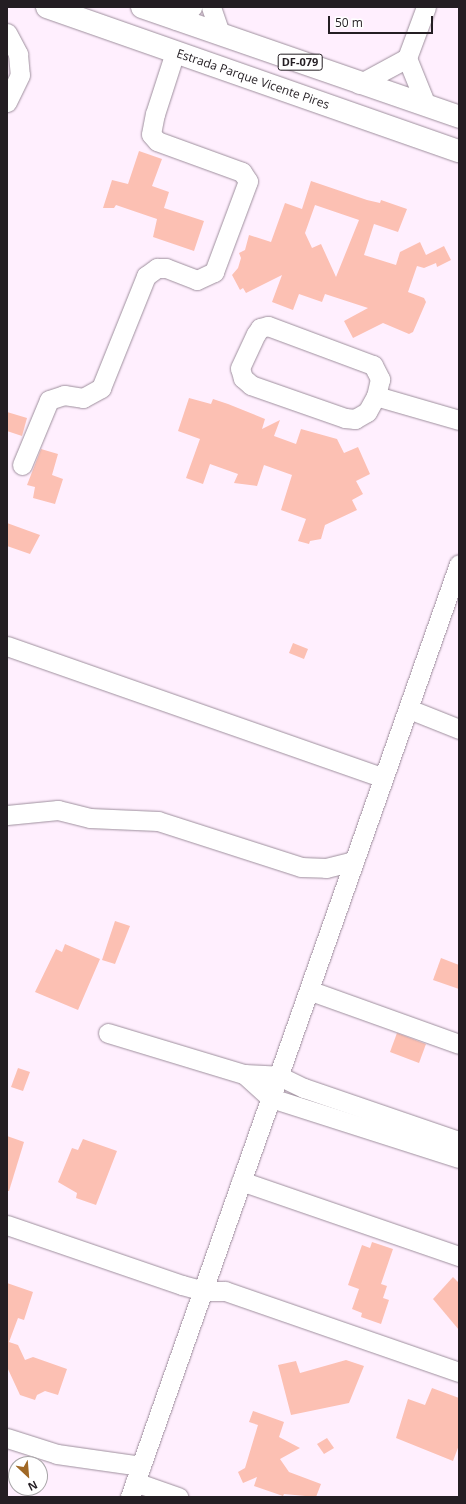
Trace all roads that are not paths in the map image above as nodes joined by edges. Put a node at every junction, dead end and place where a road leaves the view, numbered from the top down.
1 (47, 7) edge
2 (142, 7) edge
3 (211, 7) edge
4 (426, 7) edge
5 (184, 13) edge
6 (7, 33) edge
7 (220, 33) junction
8 (175, 52) junction
9 (407, 58) junction
10 (359, 84) junction
11 (7, 102) edge
12 (426, 105) junction
13 (459, 117) edge
14 (459, 151) edge
15 (376, 396) junction
16 (459, 420) edge
17 (22, 465) dead end
18 (459, 564) edge
19 (7, 646) edge
20 (409, 709) junction
21 (459, 729) edge
22 (383, 778) junction
23 (7, 815) edge
24 (354, 861) junction
25 (311, 991) junction
26 (108, 1033) dead end
27 (459, 1044) edge
28 (244, 1074) junction
29 (279, 1076) junction
30 (271, 1098) junction
31 (425, 1138) junction
32 (459, 1140) edge
33 (459, 1158) edge
34 (241, 1181) junction
35 (7, 1225) edge
36 (459, 1256) edge
37 (204, 1291) junction
38 (459, 1372) edge
39 (7, 1438) edge
40 (136, 1482) edge
41 (178, 1497) edge

1 - 8 main road, Estrada Parque Vicente Pires / DF-079
2 - 5 main road, DF-079
3 - 7 street
4 - 9 street
5 - 7 main road, DF-079
6 - 11 street
7 - 10 main road, DF-079
8 - 14 main road, Estrada Parque Vicente Pires / DF-079
8 - 17 street
9 - 10 street
9 - 12 street
10 - 12 main road, DF-079
12 - 13 main road, DF-079
15 - 15 street
15 - 16 street
18 - 20 street
19 - 22 street
20 - 21 street
20 - 22 street
22 - 24 street
23 - 24 street
24 - 25 street
25 - 27 street
25 - 29 street
26 - 28 street
28 - 29 street
28 - 30 street
29 - 30 street
29 - 31 street
30 - 31 street
30 - 34 street
31 - 32 street
31 - 33 street
34 - 36 street
34 - 37 street
35 - 37 street
37 - 38 street
37 - 40 street
39 - 40 street
40 - 41 street

